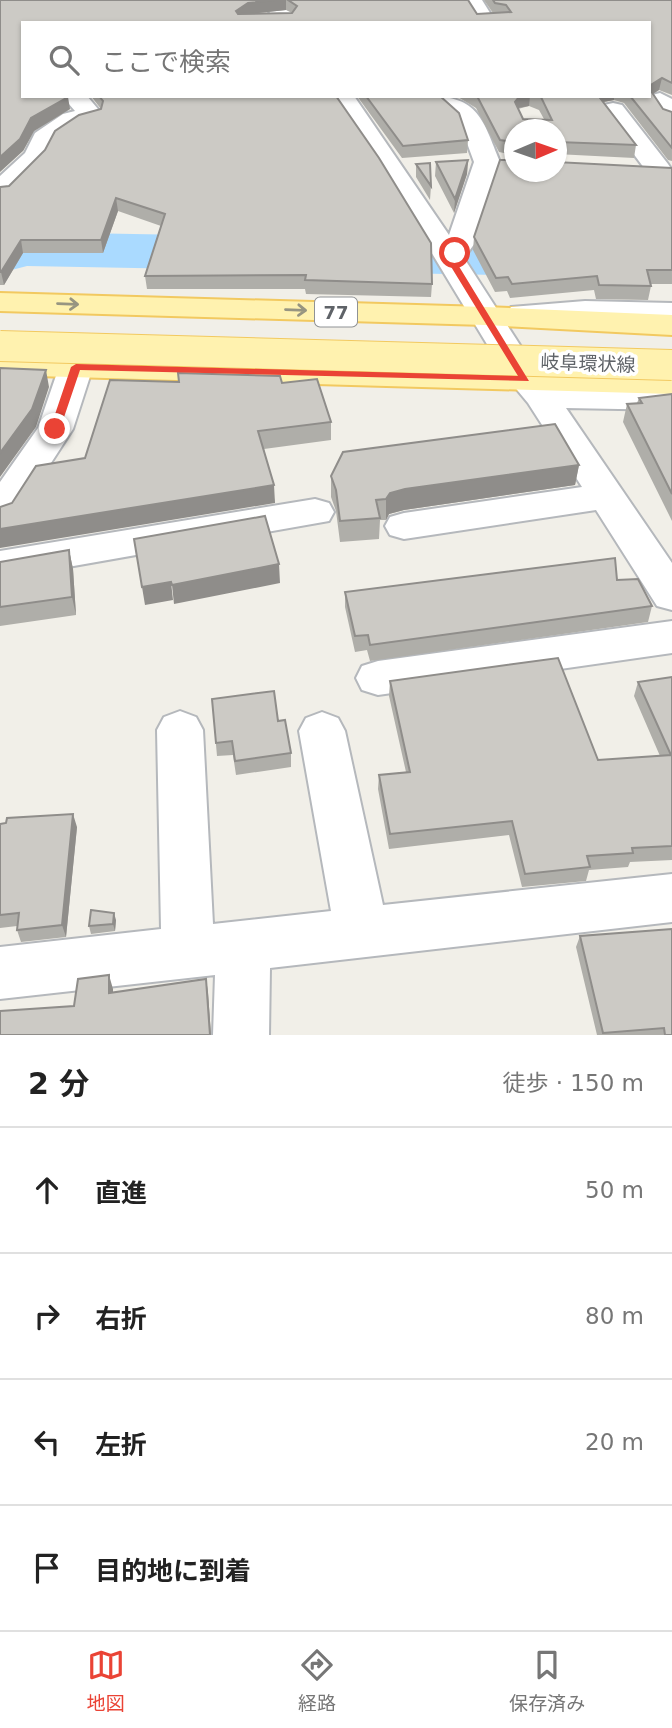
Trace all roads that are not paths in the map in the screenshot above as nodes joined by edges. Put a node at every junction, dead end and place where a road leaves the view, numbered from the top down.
1 (270, 0) edge
2 (472, 0) edge
3 (287, 20) edge
4 (261, 21) edge
5 (485, 21) edge
6 (76, 98) edge
7 (344, 98) edge
8 (442, 98) edge
9 (613, 110) edge
10 (487, 162) junction
11 (504, 163) edge
12 (455, 164) edge
13 (622, 169) edge
14 (666, 171) edge
15 (0, 191) edge
16 (446, 252) junction
17 (0, 302) edge
18 (672, 312) edge
19 (485, 316) junction
20 (0, 323) edge
21 (672, 325) edge
22 (672, 342) edge
23 (0, 346) edge
24 (0, 365) edge
25 (672, 365) edge
26 (76, 367) junction
27 (672, 384) edge
28 (533, 388) junction
29 (672, 400) edge
30 (607, 496) junction
31 (0, 511) edge
32 (316, 512) dead end
33 (404, 526) dead end
34 (658, 552) edge
35 (0, 565) edge
36 (672, 595) edge
37 (672, 636) edge
38 (378, 678) dead end
39 (180, 730) dead end
40 (322, 731) dead end
41 (672, 898) edge
42 (362, 933) junction
43 (243, 947) junction
44 (188, 952) junction
45 (0, 973) edge
46 (241, 1035) edge

1 - 3 street
2 - 5 street
3 - 4 street
6 - 15 street
7 - 16 street
8 - 10 street
9 - 14 street
10 - 11 street
10 - 12 street
10 - 16 street
13 - 14 street
16 - 19 street
17 -> 19 main road, 77
18 - 19 street
19 - 21 main road, 77
19 - 28 street
20 - 22 main road, 岐阜環状線 / 77
23 - 25 main road, 岐阜環状線 / 77, bridge
24 - 26 main road
26 - 28 main road
26 - 31 street
27 - 28 main road
28 - 29 street
28 - 30 street
30 - 33 street
30 - 34 street
32 - 35 street
34 - 36 street
37 - 38 street
39 - 44 street
40 - 42 street
41 - 42 street
42 - 43 street
43 - 44 street
43 - 46 street
44 - 45 street

